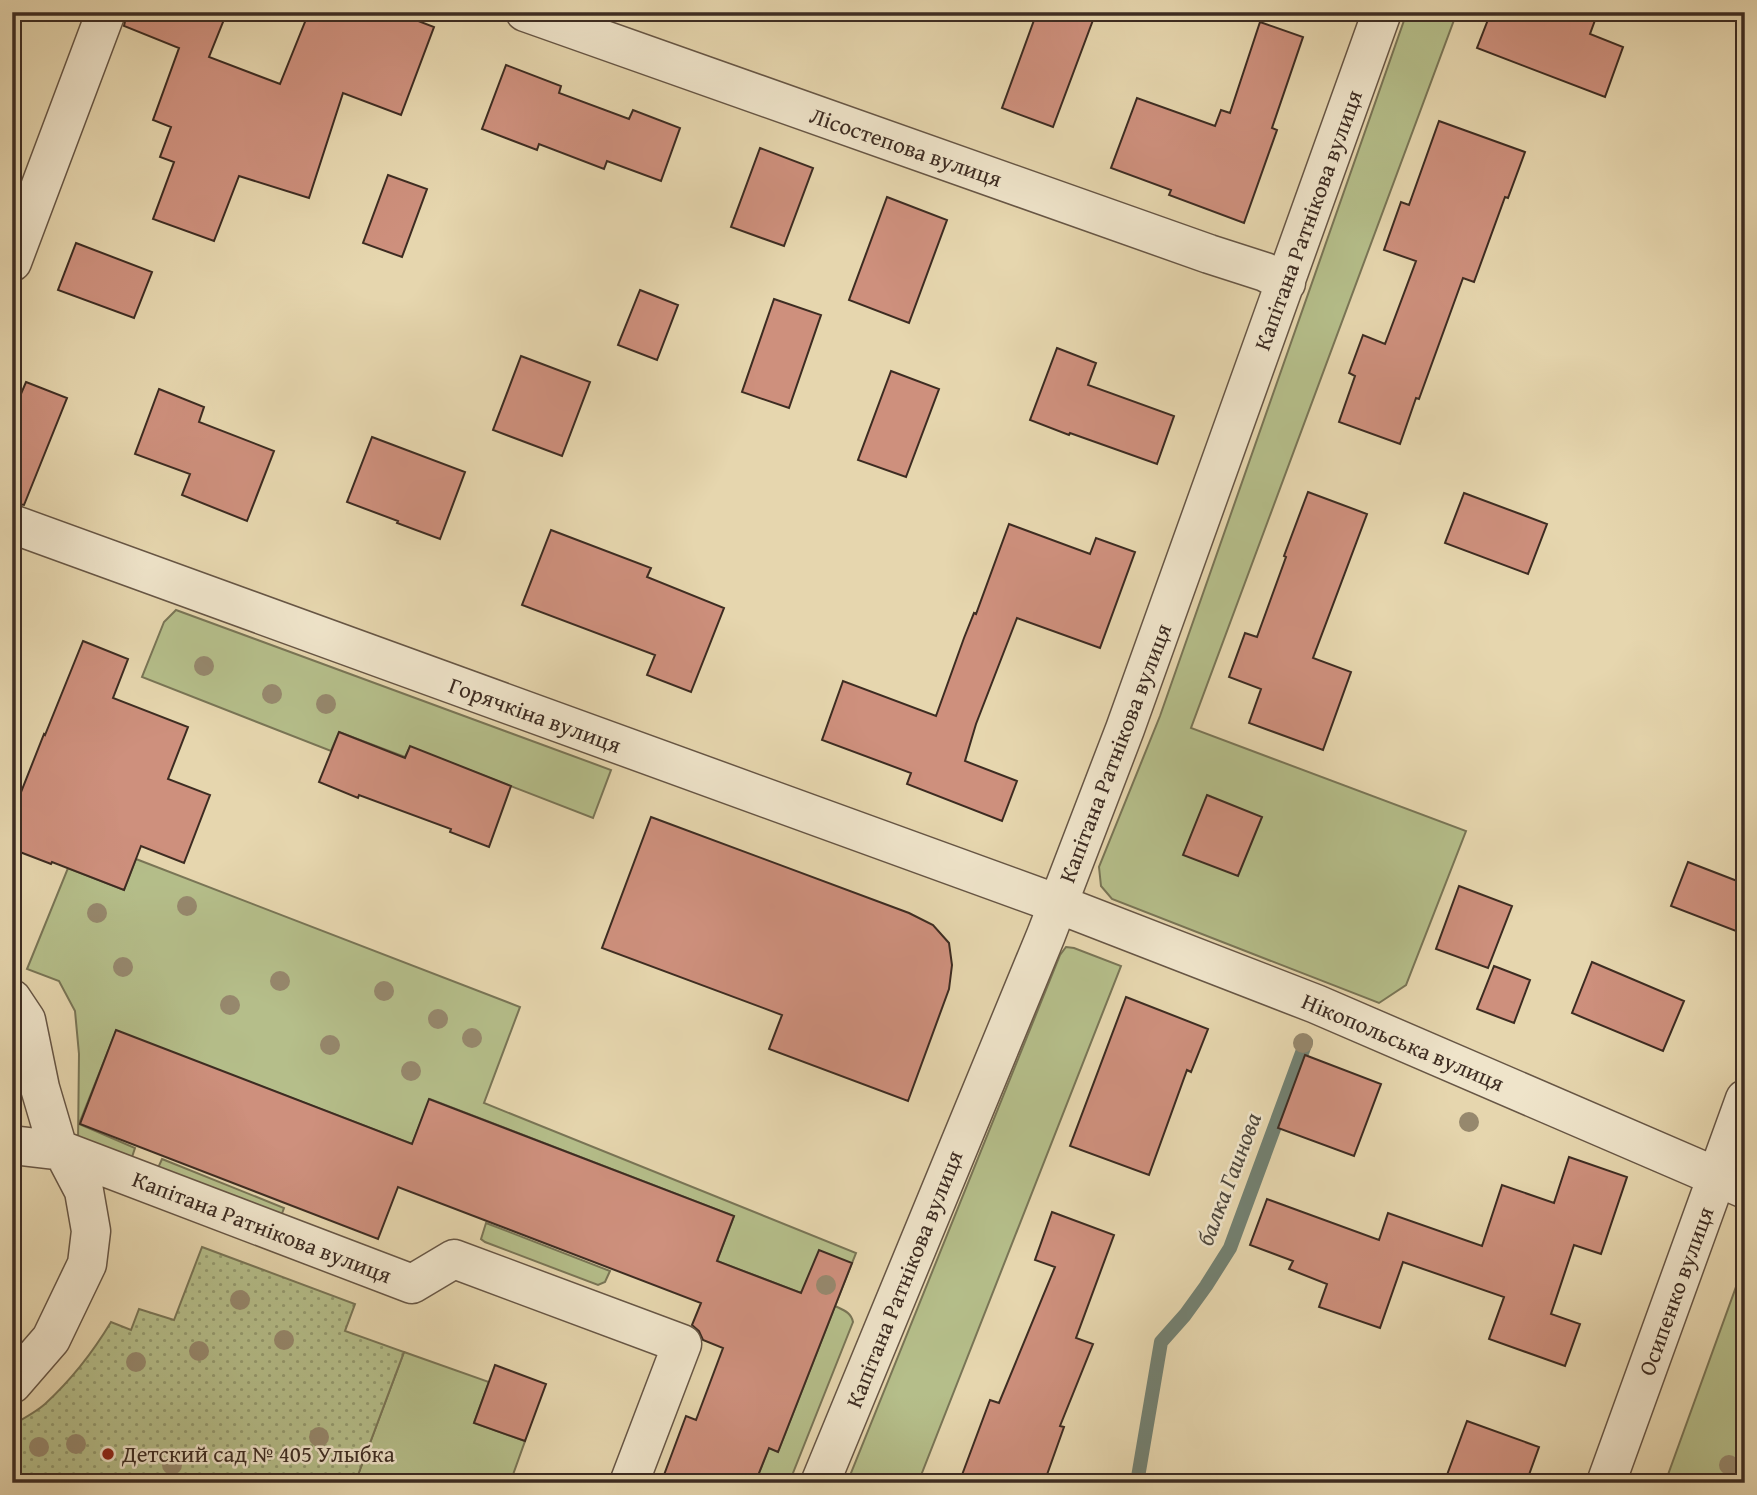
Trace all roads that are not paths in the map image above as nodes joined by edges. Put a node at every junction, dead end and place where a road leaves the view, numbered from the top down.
1 (106, 12) edge
2 (525, 12) edge
3 (1382, 12) edge
4 (12, 262) edge
5 (1286, 283) junction
6 (12, 524) edge
7 (1058, 904) junction
8 (12, 999) edge
9 (1745, 1100) edge
10 (12, 1145) edge
11 (61, 1150) junction
12 (1731, 1183) edge
13 (12, 1384) edge
14 (629, 1483) edge
15 (820, 1483) edge
16 (1606, 1483) edge

1 - 4 street
2 - 5 street, Лісостепова вулиця
3 - 5 street, Капітана Ратнікова вулиця
5 - 7 street, Капітана Ратнікова вулиця
6 - 7 street, Горячкіна вулиця
7 - 12 street, Нікопольська вулиця
7 - 15 street, Капітана Ратнікова вулиця
8 - 11 street
9 - 12 street, Осипенко вулиця
10 - 11 street, Капітана Ратнікова вулиця
11 - 13 street
11 - 14 street, Капітана Ратнікова вулиця
12 - 16 street, Осипенко вулиця

